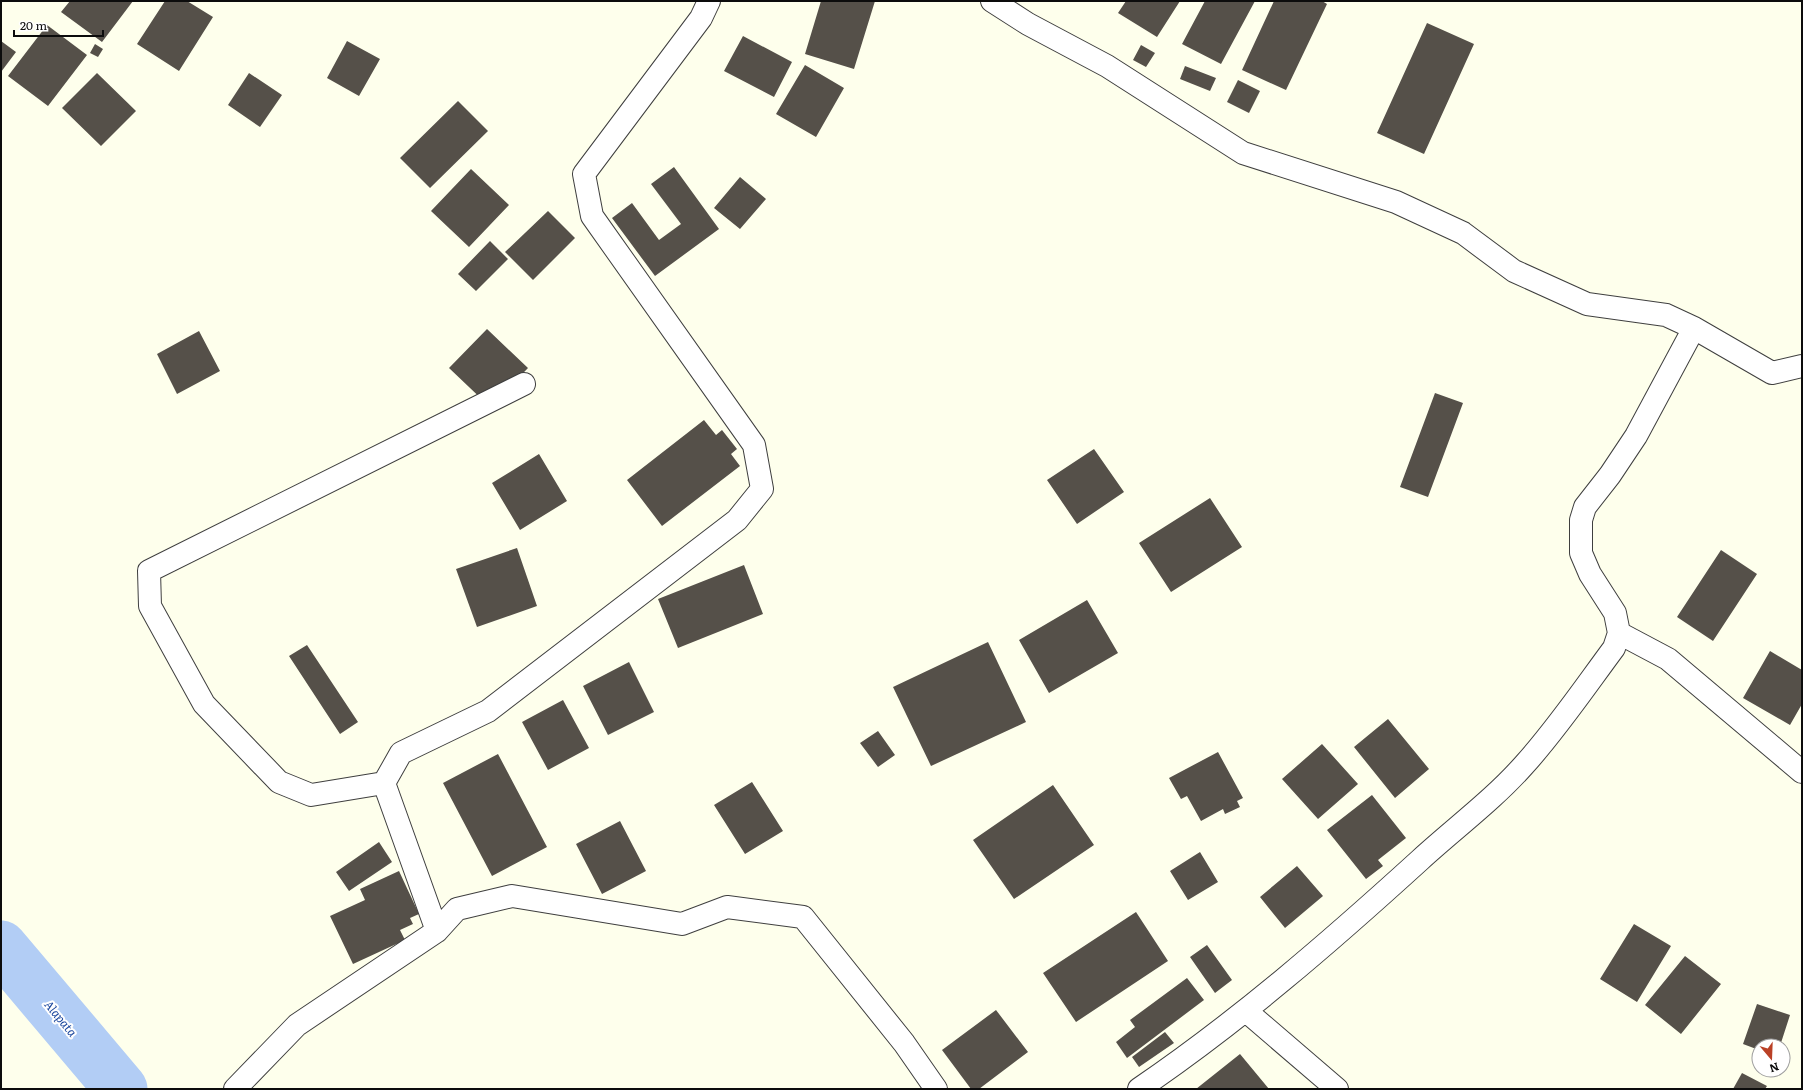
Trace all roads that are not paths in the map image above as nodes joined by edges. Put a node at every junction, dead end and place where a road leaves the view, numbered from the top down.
1 (709, 1) edge
2 (992, 1) edge
3 (1694, 328) junction
4 (1802, 366) edge
5 (524, 384) dead end
6 (1618, 633) junction
7 (1802, 772) edge
8 (384, 783) junction
9 (436, 931) junction
10 (1246, 1011) junction
11 (235, 1089) edge
12 (936, 1089) edge
13 (1139, 1089) edge
14 (1336, 1089) edge

1 - 8 street
2 - 3 street
3 - 4 street
3 - 6 street
5 - 8 street
6 - 7 street
6 - 10 street
8 - 9 street
9 - 11 street
9 - 12 street
10 - 13 street
10 - 14 street

